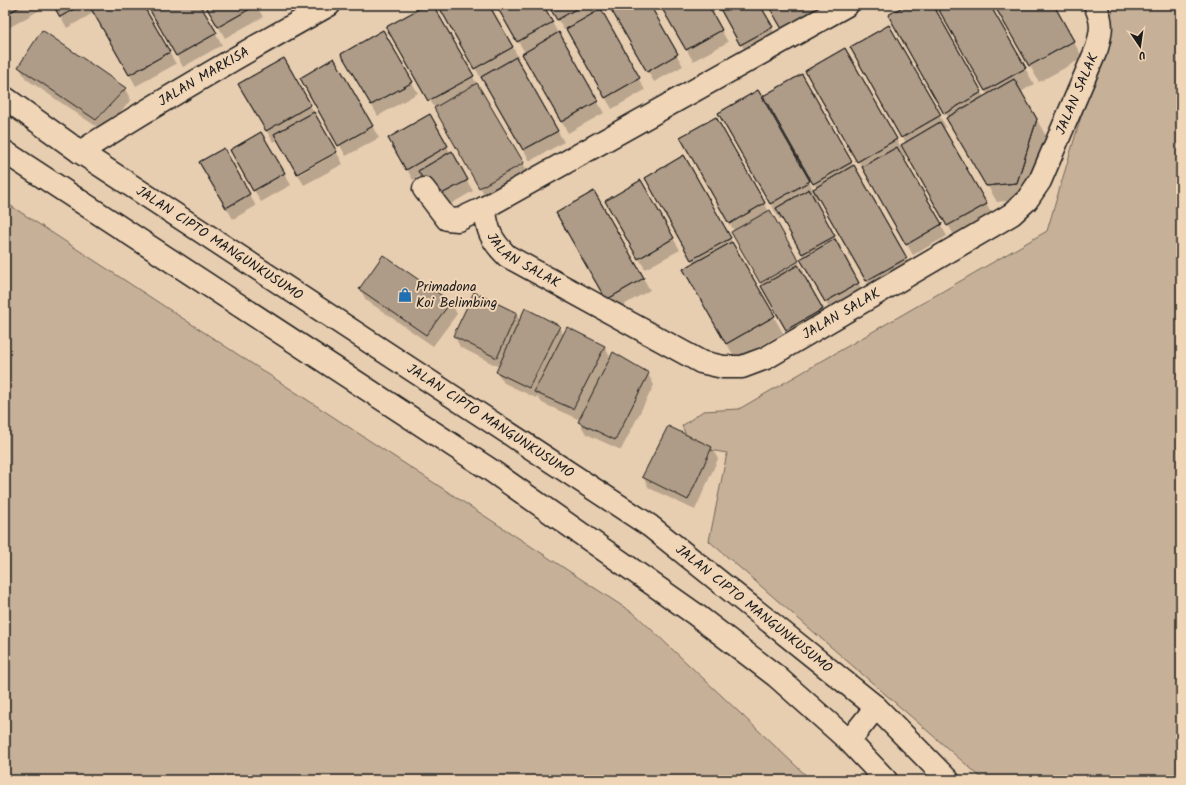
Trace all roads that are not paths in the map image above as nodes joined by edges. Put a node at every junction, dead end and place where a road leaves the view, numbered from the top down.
1 (329, 5) edge
2 (847, 5) edge
3 (1094, 5) edge
4 (5, 98) edge
5 (5, 152) edge
6 (80, 152) junction
7 (424, 189) dead end
8 (484, 208) junction
9 (876, 707) junction
10 (849, 741) junction
11 (886, 780) edge
12 (948, 780) edge

1 - 6 street, JALAN MARKISA
2 - 8 street
3 - 8 street, JALAN SALAK
4 - 6 street, JALAN CIPTO MANGUNKUSUMO
5 - 10 street
6 - 9 street, JALAN CIPTO MANGUNKUSUMO
7 - 8 street
9 - 10 street
9 - 12 street, JALAN CIPTO MANGUNKUSUMO
10 - 11 street

